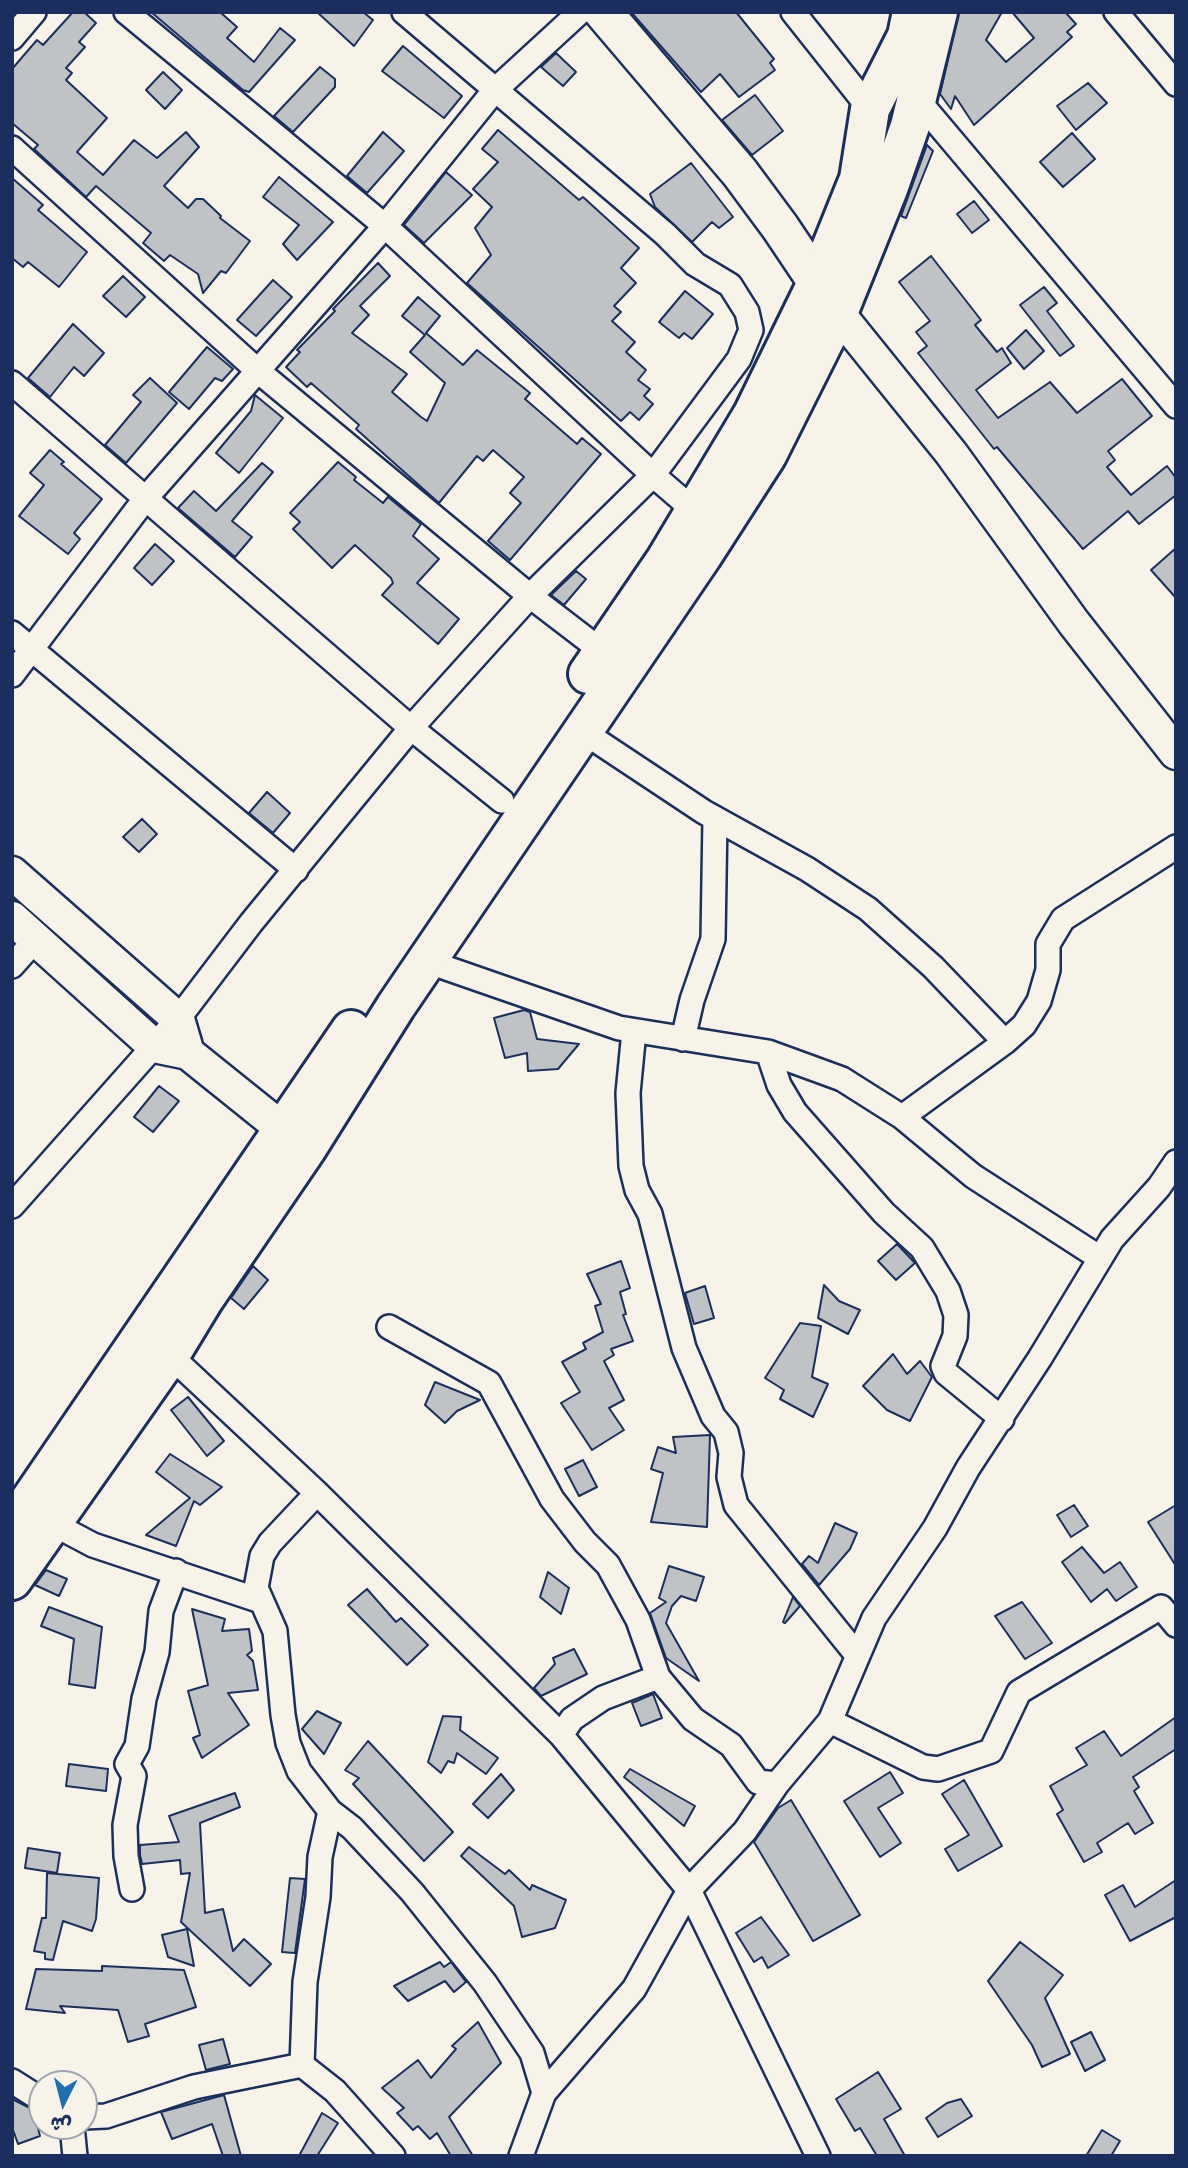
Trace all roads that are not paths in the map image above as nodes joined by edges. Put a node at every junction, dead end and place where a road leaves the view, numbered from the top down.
1 (34, 12) edge
2 (126, 12) edge
3 (404, 12) edge
4 (580, 12) edge
5 (603, 12) edge
6 (793, 12) edge
7 (912, 12) edge
8 (938, 12) edge
9 (1116, 12) edge
10 (12, 38) edge
11 (1176, 84) edge
12 (494, 91) junction
13 (917, 99) junction
14 (870, 109) junction
15 (12, 148) edge
16 (385, 226) junction
17 (827, 298) junction
18 (258, 370) junction
19 (12, 383) edge
20 (1176, 406) edge
21 (653, 475) junction
22 (145, 499) junction
23 (696, 512) junction
24 (530, 596) junction
25 (12, 633) edge
26 (32, 651) junction
27 (603, 652) junction
28 (12, 674) edge
29 (586, 708) junction
30 (411, 728) junction
31 (1176, 753) edge
32 (502, 801) junction
33 (715, 818) junction
34 (1176, 847) edge
35 (296, 870) junction
36 (12, 873) edge
37 (12, 918) edge
38 (36, 939) junction
39 (426, 961) junction
40 (12, 966) edge
41 (178, 1019) junction
42 (634, 1031) junction
43 (683, 1039) junction
44 (1005, 1042) junction
45 (154, 1046) junction
46 (768, 1052) junction
47 (188, 1053) junction
48 (902, 1117) junction
49 (295, 1140) junction
50 (1176, 1162) edge
51 (12, 1206) edge
52 (1100, 1258) junction
53 (389, 1327) dead end
54 (157, 1343) junction
55 (1002, 1419) junction
56 (317, 1493) junction
57 (25, 1515) edge
58 (176, 1571) junction
59 (12, 1580) edge
60 (261, 1601) junction
61 (1176, 1625) edge
62 (857, 1655) junction
63 (658, 1677) junction
64 (830, 1721) junction
65 (561, 1735) junction
66 (777, 1784) junction
67 (330, 1811) junction
68 (132, 1889) dead end
69 (690, 1889) junction
70 (302, 2065) junction
71 (12, 2081) edge
72 (28, 2091) edge
73 (544, 2093) junction
74 (98, 2116) edge
75 (393, 2156) edge
76 (522, 2156) edge
77 (818, 2156) edge

1 - 10 street
2 - 16 street
3 - 12 street
4 - 12 street
5 - 17 main road
6 - 14 street
7 - 14 highway
8 - 13 highway
9 - 11 street
12 - 16 street
12 - 21 street
13 - 17 highway
13 - 20 street
14 - 17 highway
15 - 18 street
16 - 18 street
16 - 21 street
17 - 23 highway
17 - 29 highway
17 - 31 street
18 - 22 street
18 - 24 street
19 - 22 street
21 - 23 street
21 - 24 street
22 - 26 street
22 - 30 street
23 - 27 highway
24 - 27 street
24 - 30 street
25 - 26 street
26 - 28 street
26 - 35 street
27 - 29 highway
29 - 32 highway
29 - 33 street
29 - 39 highway
30 - 32 street
30 - 35 street
32 - 49 highway
33 - 43 street
33 - 44 street
34 - 44 street
35 - 41 street
36 - 41 street
37 - 38 street
38 - 40 street
38 - 45 street
39 - 42 street
39 - 49 highway
41 - 45 street
41 - 47 street
42 - 43 street
42 - 62 street
43 - 46 street
44 - 48 street
45 - 47 street
45 - 51 street
46 - 48 street
46 - 55 street
47 - 49 street
48 - 52 street
49 - 54 highway
50 - 52 street
52 - 55 street
53 - 63 street
54 - 56 street
54 - 57 highway
55 - 62 street
56 - 60 street
56 - 65 street
57 - 58 street
57 - 59 highway
58 - 60 street
58 - 68 street
60 - 67 street
61 - 64 street
62 - 64 street
63 - 65 street
63 - 66 street
64 - 66 street
65 - 69 street
66 - 69 street
67 - 70 street
67 - 73 street
69 - 73 street
69 - 77 street
70 - 74 street
70 - 75 street
71 - 72 street
73 - 76 street

